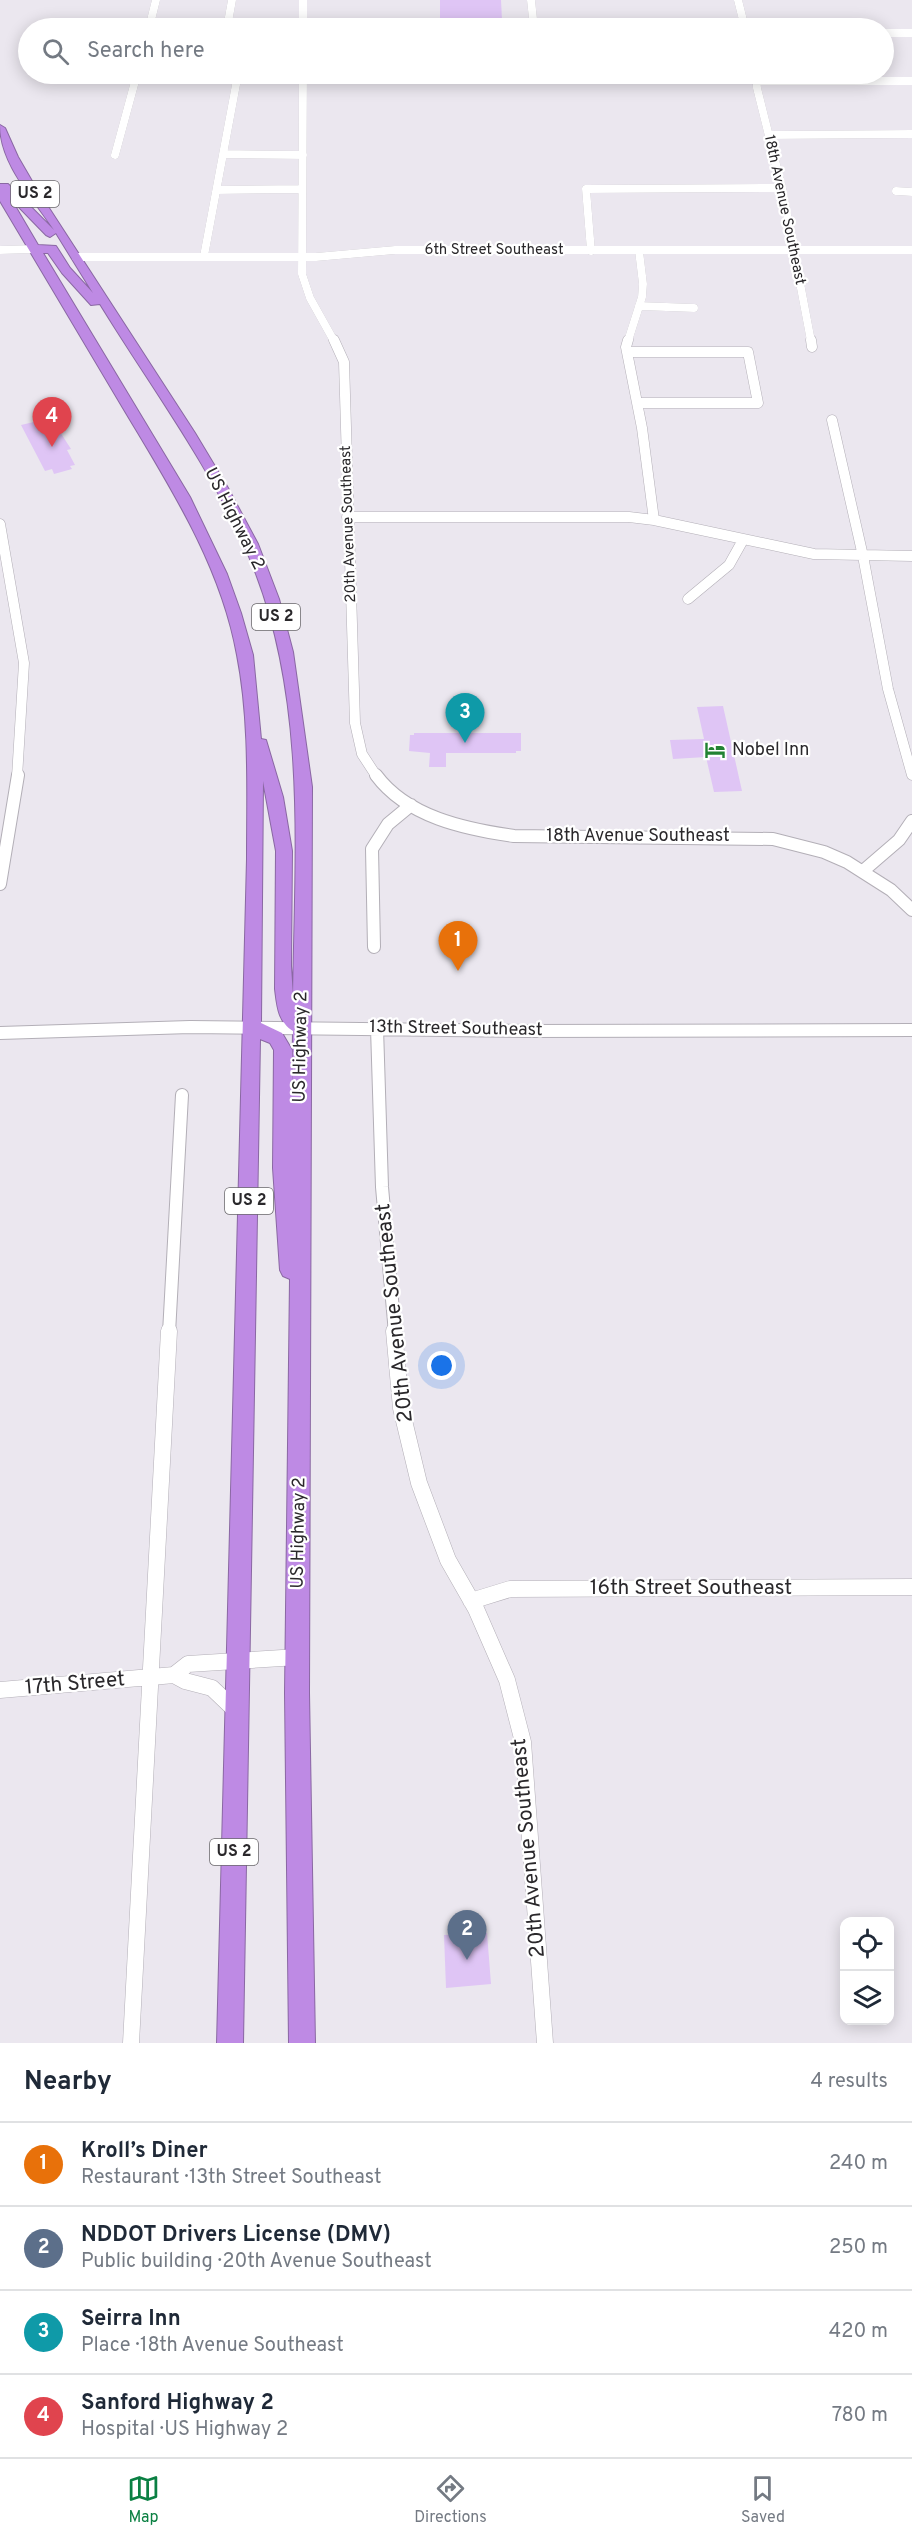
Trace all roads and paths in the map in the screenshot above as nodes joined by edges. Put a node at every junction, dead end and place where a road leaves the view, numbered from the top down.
1 (156, 0) edge
2 (232, 0) edge
3 (303, 0) edge
4 (531, 0) edge
5 (738, 0) edge
6 (152, 18) edge
7 (229, 18) edge
8 (303, 18) edge
9 (533, 18) edge
10 (742, 18) edge
11 (894, 33) edge
12 (912, 33) edge
13 (894, 81) edge
14 (912, 81) edge
15 (134, 84) edge
16 (236, 84) edge
17 (303, 84) edge
18 (757, 84) edge
19 (0, 128) edge
20 (912, 134) edge
21 (770, 135) junction
22 (115, 154) dead end
23 (223, 154) junction
24 (303, 155) junction
25 (0, 182) edge
26 (782, 188) junction
27 (302, 189) junction
28 (217, 190) junction
29 (0, 191) edge
30 (896, 192) dead end
31 (912, 192) edge
32 (35, 249) junction
33 (0, 250) edge
34 (792, 250) junction
35 (912, 250) edge
36 (591, 251) junction
37 (639, 251) junction
38 (204, 256) junction
39 (76, 257) junction
40 (301, 257) junction
41 (639, 306) junction
42 (694, 308) dead end
43 (128, 338) junction
44 (812, 347) dead end
45 (627, 352) junction
46 (638, 403) junction
47 (832, 420) dead end
48 (347, 517) junction
49 (654, 520) junction
50 (0, 524) edge
51 (743, 540) junction
52 (862, 556) junction
53 (912, 556) edge
54 (688, 599) dead end
55 (252, 719) junction
56 (911, 778) edge
57 (411, 805) junction
58 (912, 821) edge
59 (863, 871) junction
60 (0, 884) edge
61 (912, 910) edge
62 (374, 947) dead end
63 (252, 1027) junction
64 (302, 1028) junction
65 (377, 1028) junction
66 (912, 1030) edge
67 (0, 1033) edge
68 (183, 1095) dead end
69 (301, 1361) junction
70 (912, 1587) edge
71 (471, 1601) junction
72 (298, 1657) junction
73 (238, 1660) junction
74 (174, 1675) junction
75 (150, 1677) junction
76 (0, 1690) edge
77 (237, 1714) junction
78 (132, 2043) edge
79 (230, 2043) edge
80 (302, 2043) edge
81 (545, 2043) edge

1 - 6 street
2 - 7 street
3 - 8 street
4 - 9 street
5 - 10 street
11 - 12 street
13 - 14 street
15 - 22 street
16 - 23 street
17 - 24 street, 20th Avenue Southeast
18 - 21 street, 18th Avenue Southeast
19 - 39 highway, US Highway 2 / US 2
20 - 21 street
21 - 26 street, 18th Avenue Southeast
23 - 24 street
23 - 28 street
24 - 27 street, 20th Avenue Southeast
25 - 39 highway
26 - 34 street, 18th Avenue Southeast
26 - 36 street
27 - 28 street
27 - 40 street, 20th Avenue Southeast
28 - 38 street
29 - 32 highway, US Highway 2 / US 2
30 - 31 street
32 - 33 street
32 - 43 highway
32 - 55 highway, US Highway 2 / US 2
34 - 35 street, 6th Street Southeast
34 - 37 street, 6th Street Southeast
34 - 44 street, 18th Avenue Southeast
36 - 37 street, 6th Street Southeast
36 - 40 street, 6th Street Southeast
37 - 41 street
38 - 39 street, 6th Street Southeast
38 - 40 street, 6th Street Southeast
39 - 43 highway, US Highway 2 / US 2
40 - 48 street, 20th Avenue Southeast
41 - 42 street
41 - 45 street
43 - 64 highway, US Highway 2 / US 2
45 - 46 street
45 - 46 street
46 - 49 street
47 - 52 street
48 - 49 street
48 - 57 street, 20th Avenue Southeast
49 - 51 street
50 - 60 street
51 - 52 street
51 - 54 street
52 - 53 street
52 - 56 street
55 - 63 highway, US Highway 2 / US 2
55 - 64 highway
57 - 59 street, 18th Avenue Southeast
57 - 62 street
58 - 59 street
59 - 61 street, 18th Avenue Southeast
63 - 64 street, 13th Street Southeast
63 - 67 street, 13th Street Southeast
63 - 69 highway
63 - 73 highway, US Highway 2 / US 2
64 - 65 street, 13th Street Southeast
64 - 69 highway, US Highway 2 / US 2
65 - 66 street, 13th Street Southeast
65 - 71 street, 20th Avenue Southeast
68 - 75 street
69 - 72 highway, US Highway 2 / US 2
70 - 71 street, 16th Street Southeast
71 - 81 street, 20th Avenue Southeast
72 - 73 street
72 - 80 highway, US Highway 2 / US 2
73 - 74 street
73 - 77 highway, US Highway 2 / US 2
74 - 75 street, 17th Street
74 - 77 street
75 - 76 street, 17th Street
75 - 78 street
77 - 79 highway, US Highway 2 / US 2

